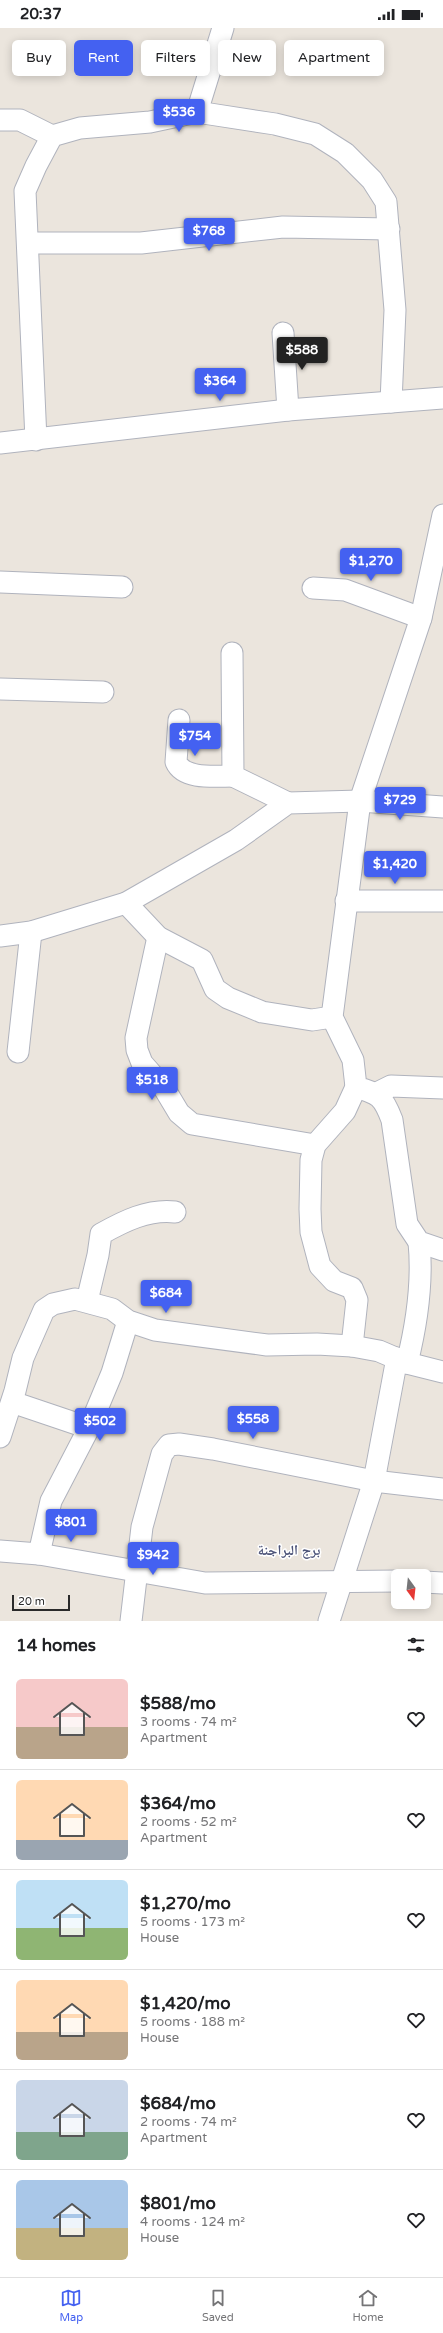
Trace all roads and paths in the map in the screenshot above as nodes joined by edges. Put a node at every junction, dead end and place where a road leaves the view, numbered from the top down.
1 (223, 28) edge
2 (197, 112) junction
3 (0, 120) edge
4 (52, 136) junction
5 (389, 229) junction
6 (28, 243) junction
7 (283, 334) dead end
8 (443, 398) edge
9 (391, 402) junction
10 (288, 410) junction
11 (36, 440) junction
12 (0, 443) edge
13 (443, 515) edge
14 (0, 582) edge
15 (122, 587) dead end
16 (313, 588) dead end
17 (421, 618) junction
18 (232, 653) dead end
19 (0, 689) edge
20 (103, 692) dead end
21 (179, 720) dead end
22 (234, 776) junction
23 (360, 802) junction
24 (288, 803) junction
25 (443, 807) edge
26 (346, 901) junction
27 (443, 902) edge
28 (126, 903) junction
29 (31, 932) junction
30 (0, 936) edge
31 (158, 937) junction
32 (332, 1017) junction
33 (18, 1052) dead end
34 (356, 1087) junction
35 (443, 1088) edge
36 (377, 1093) junction
37 (315, 1145) junction
38 (175, 1212) dead end
39 (418, 1242) junction
40 (443, 1250) edge
41 (87, 1301) junction
42 (128, 1321) junction
43 (352, 1346) junction
44 (402, 1360) junction
45 (443, 1372) edge
46 (12, 1402) junction
47 (89, 1428) junction
48 (1, 1430) edge
49 (374, 1480) junction
50 (443, 1489) edge
51 (0, 1551) edge
52 (39, 1554) junction
53 (137, 1572) junction
54 (391, 1581) edge
55 (341, 1582) junction
56 (431, 1582) edge
57 (443, 1583) edge
58 (132, 1621) edge
59 (329, 1621) edge

1 - 2 street
2 - 4 street
2 - 5 street
3 - 4 street
4 - 6 street
5 - 6 street
5 - 9 street
6 - 11 street
7 - 10 street
8 - 9 street
9 - 10 street
10 - 11 street
11 - 12 street
13 - 17 street
14 - 15 street
16 - 17 street
17 - 23 street
18 - 22 street
19 - 20 street
21 - 22 street
22 - 24 street
23 - 24 street
23 - 25 street
23 - 26 street
24 - 28 street
26 - 27 street
26 - 32 street
28 - 29 street
28 - 31 street
29 - 30 street
29 - 33 street
31 - 32 street
31 - 37 street
32 - 34 street
34 - 36 street
34 - 37 street
35 - 36 street
36 - 39 street
37 - 43 street
38 - 41 street
39 - 40 street
39 - 44 street
41 - 42 street
41 - 46 street
42 - 43 street
42 - 47 street
43 - 44 street
44 - 45 street
44 - 49 street
46 - 47 street
46 - 48 street
47 - 52 street
49 - 50 street
49 - 53 street
49 - 55 street
51 - 52 street
52 - 53 street
53 - 55 street
53 - 58 street
54 - 55 street
55 - 59 street
56 - 57 street

